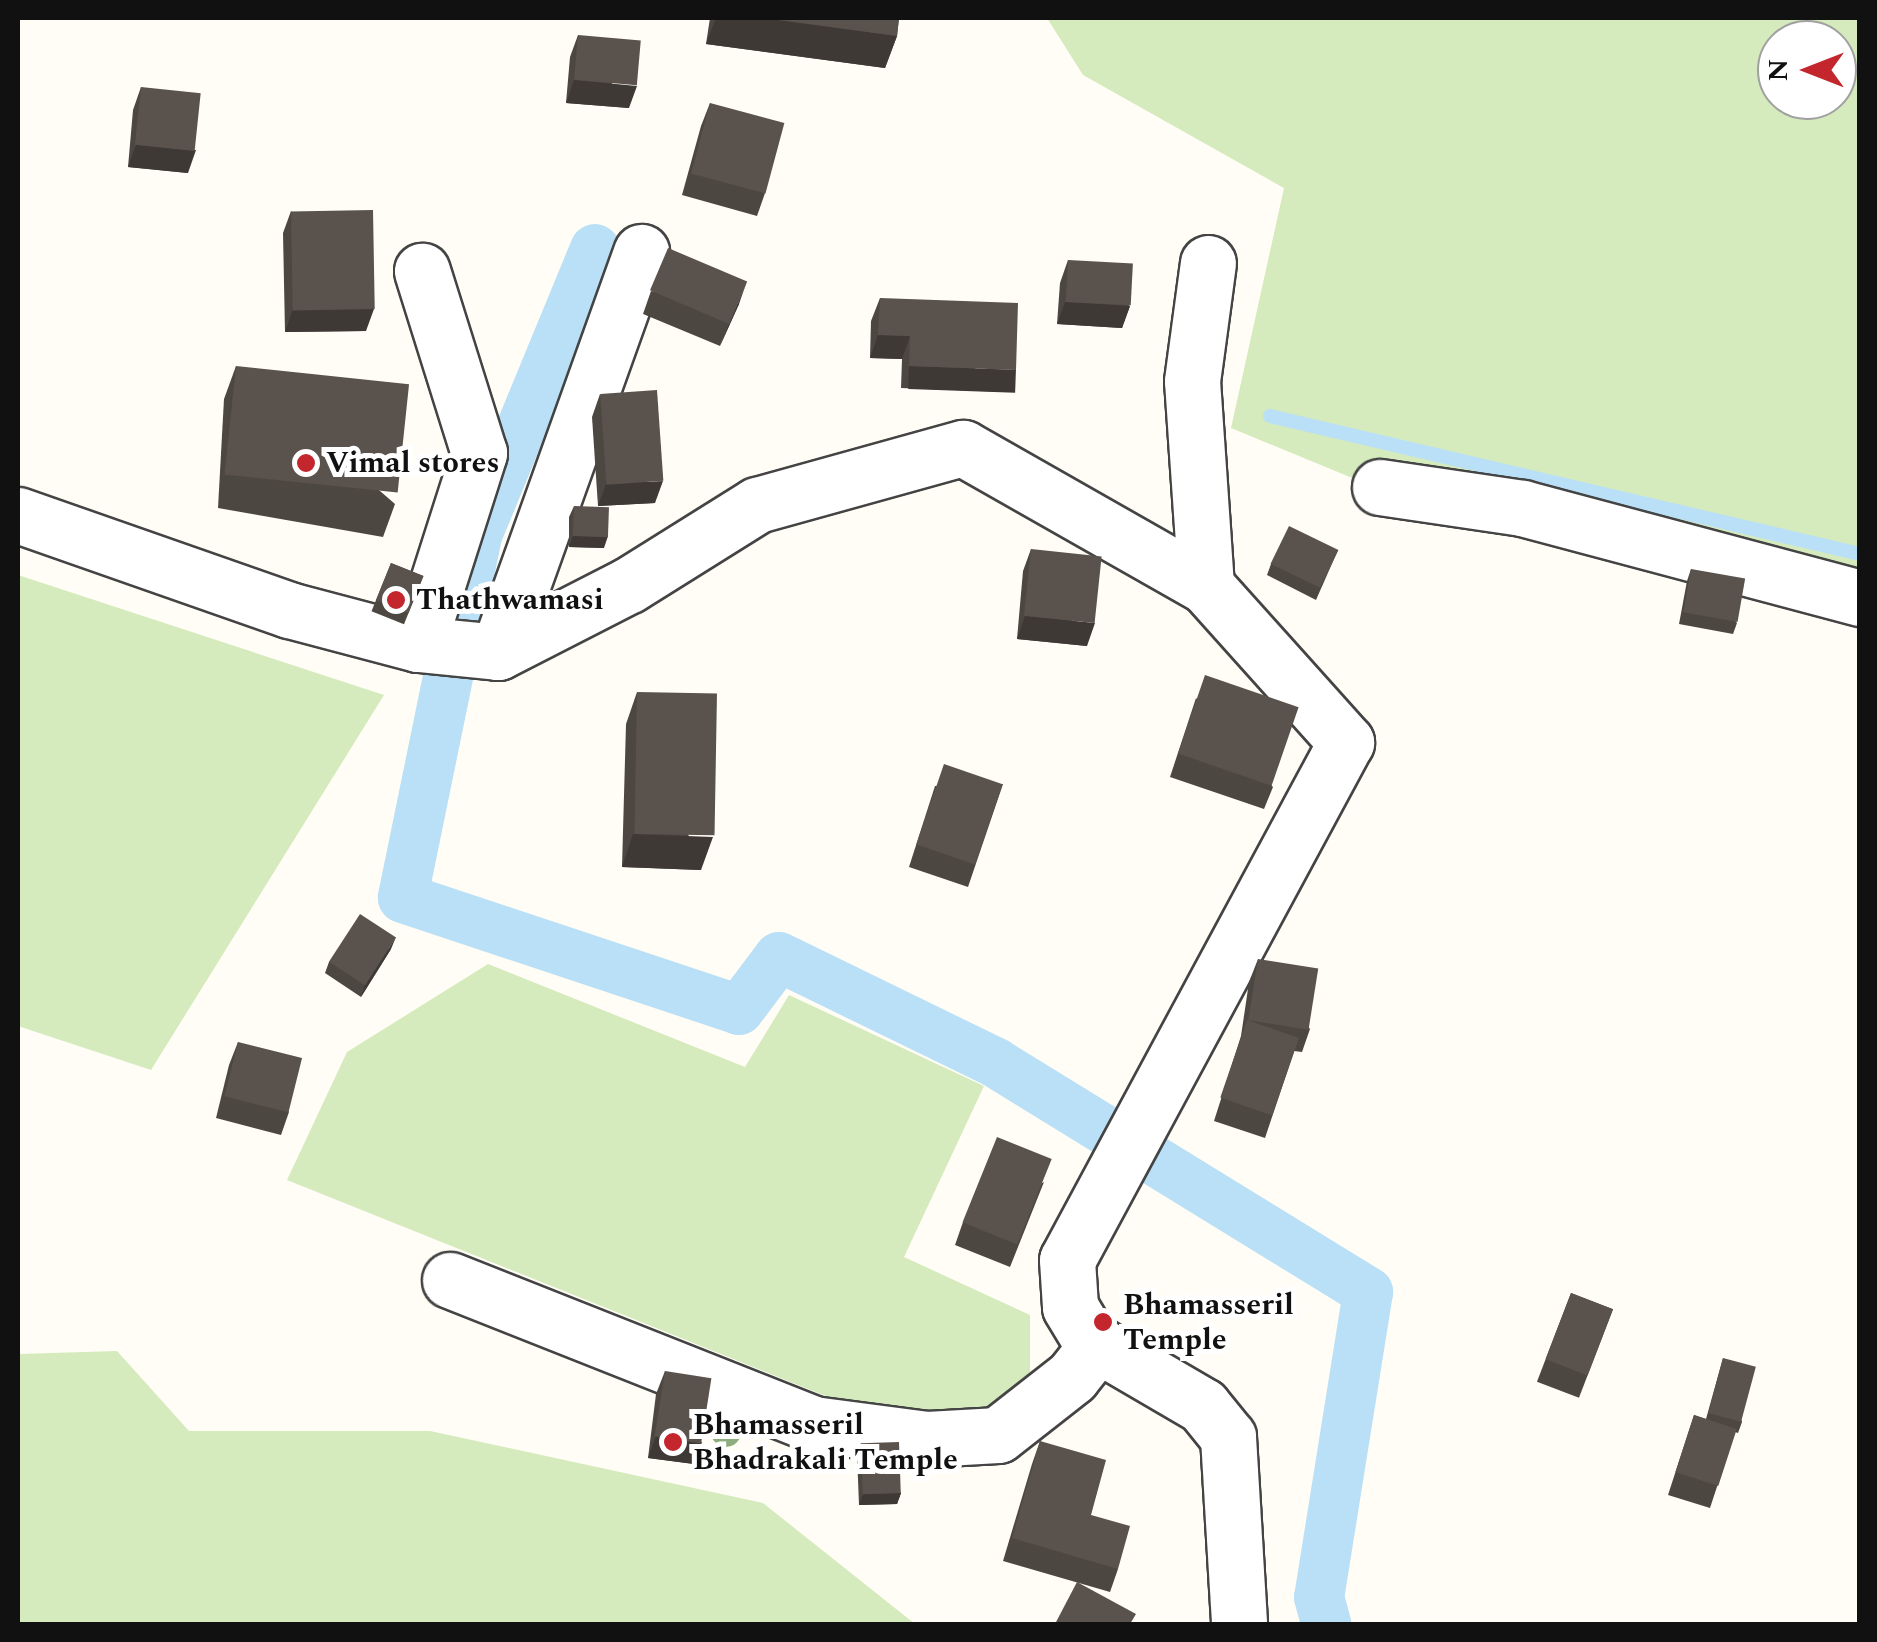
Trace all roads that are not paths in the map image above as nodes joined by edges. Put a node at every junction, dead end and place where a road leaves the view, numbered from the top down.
1 (641, 252) dead end
2 (1208, 263) dead end
3 (422, 271) dead end
4 (1380, 486) dead end
5 (18, 515) edge
6 (1206, 586) junction
7 (1860, 598) edge
8 (455, 648) junction
9 (450, 1280) dead end
10 (1098, 1344) junction
11 (1239, 1624) edge

1 - 8 street
2 - 6 street
3 - 8 street
4 - 7 street
5 - 8 street
6 - 8 street
6 - 10 street
9 - 10 street
10 - 11 street

